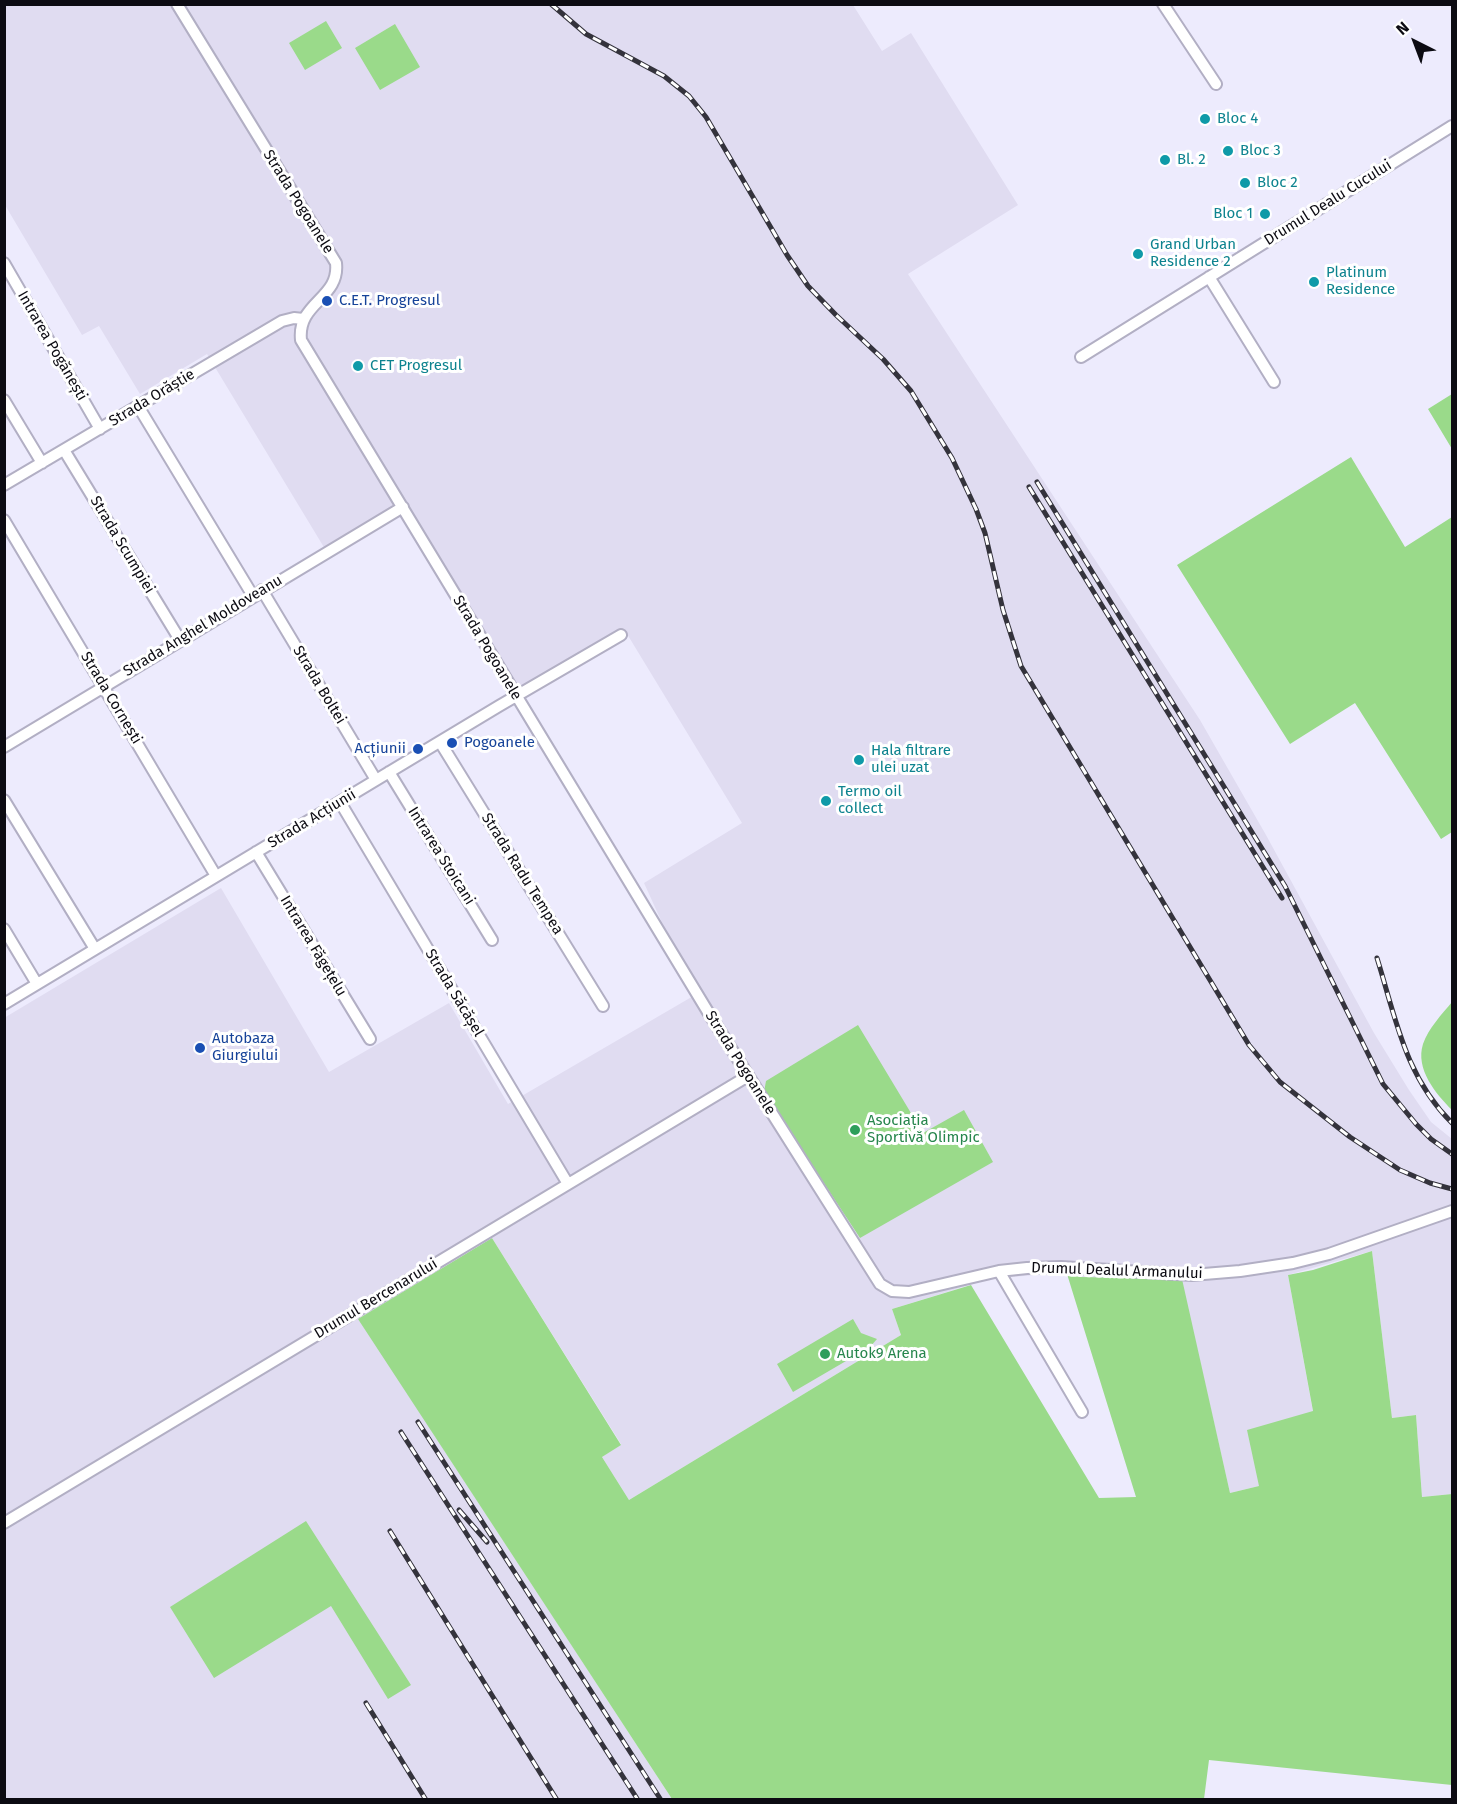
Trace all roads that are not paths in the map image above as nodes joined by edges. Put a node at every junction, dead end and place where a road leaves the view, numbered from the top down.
1 (177, 4) edge
2 (1163, 4) edge
3 (1216, 84) dead end
4 (1452, 126) edge
5 (4, 263) edge
6 (1209, 277) junction
7 (303, 319) junction
8 (1081, 357) dead end
9 (1274, 382) dead end
10 (4, 400) edge
11 (138, 406) junction
12 (100, 429) junction
13 (64, 450) junction
14 (42, 463) junction
15 (4, 485) edge
16 (403, 507) junction
17 (4, 520) edge
18 (258, 593) junction
19 (621, 635) dead end
20 (180, 640) junction
21 (104, 686) junction
22 (515, 697) junction
23 (440, 742) junction
24 (4, 747) edge
25 (389, 772) junction
26 (376, 780) junction
27 (4, 800) edge
28 (340, 802) junction
29 (256, 852) junction
30 (216, 876) junction
31 (4, 929) edge
32 (492, 940) dead end
33 (95, 949) junction
34 (37, 984) junction
35 (4, 1004) edge
36 (603, 1006) dead end
37 (370, 1039) dead end
38 (748, 1076) junction
39 (568, 1184) junction
40 (1452, 1211) edge
41 (999, 1271) junction
42 (884, 1288) joint
43 (1082, 1412) dead end
44 (4, 1523) edge

1 - 7 street, Strada Pogoanele
2 - 3 street
4 - 6 street, Drumul Dealu Cucului
5 - 12 street, Intrarea Pogănești
6 - 8 street, Drumul Dealu Cucului
6 - 9 street
7 - 11 street, Strada Orăștie
7 - 16 street, Strada Pogoanele
10 - 14 street
11 - 12 street, Strada Orăștie
11 - 18 street, Strada Boltei
12 - 13 street, Strada Orăștie
13 - 14 street, Strada Orăștie
13 - 20 street, Strada Scumpiei
14 - 15 street, Strada Orăștie
16 - 18 street, Strada Anghel Moldoveanu
16 - 22 street, Strada Pogoanele
17 - 21 street, Strada Cornești
18 - 20 street, Strada Anghel Moldoveanu
18 - 26 street, Strada Boltei
19 - 22 street, Strada Acțiunii
20 - 21 street, Strada Anghel Moldoveanu
21 - 24 street, Strada Anghel Moldoveanu
21 - 30 street, Strada Cornești
22 - 23 street, Strada Acțiunii
22 - 38 street, Strada Pogoanele
23 - 25 street, Strada Acțiunii
23 - 36 street, Strada Radu Tempea
25 - 26 street, Strada Acțiunii
25 - 32 street, Intrarea Stoicani
26 - 28 street, Strada Acțiunii
27 - 33 street
28 - 29 street, Strada Acțiunii
28 - 39 street, Strada Săcășel
29 - 30 street, Strada Acțiunii
29 - 37 street, Intrarea Făgețelu
30 - 33 street, Strada Acțiunii
31 - 34 street
33 - 34 street, Strada Acțiunii
34 - 35 street, Strada Acțiunii
38 - 39 street, Drumul Bercenarului
38 - 42 street, Strada Pogoanele
39 - 44 street, Drumul Bercenarului
40 - 41 street, Drumul Dealul Armanului
41 - 42 street, Drumul Dealul Armanului
41 - 43 street

